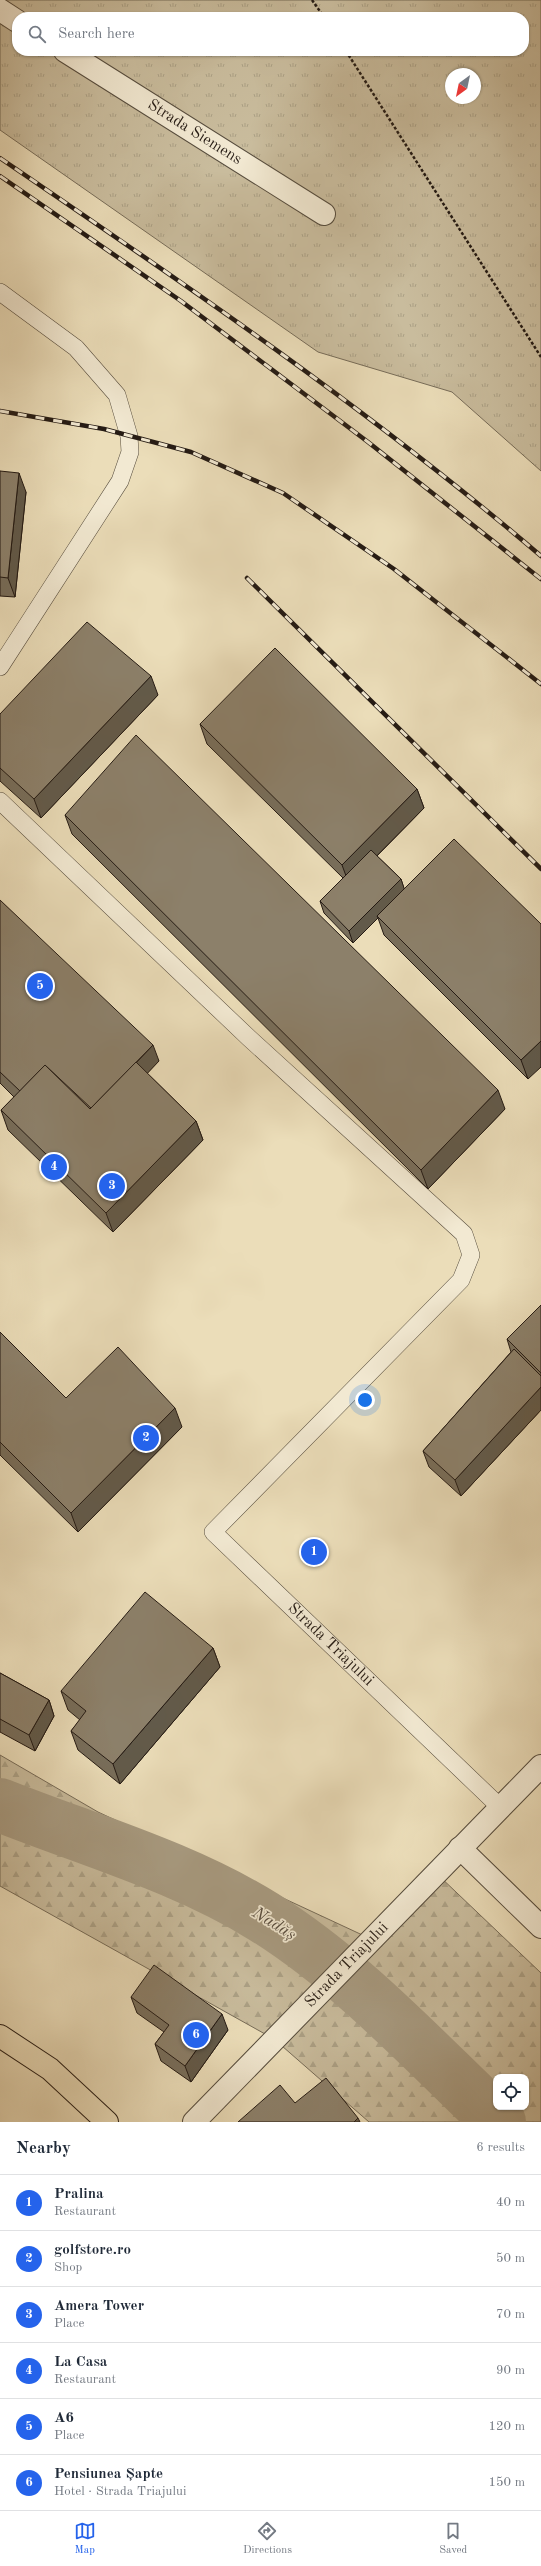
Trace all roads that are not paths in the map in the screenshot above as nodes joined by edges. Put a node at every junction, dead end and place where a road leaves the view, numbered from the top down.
1 (0, 10) edge
2 (12, 18) edge
3 (73, 56) edge
4 (324, 214) dead end
5 (0, 292) edge
6 (0, 667) edge
7 (0, 801) edge
8 (541, 1766) edge
9 (500, 1807) junction
10 (460, 1848) junction
11 (541, 1927) edge
12 (0, 2036) edge
13 (108, 2122) edge
14 (194, 2122) edge

1 - 2 street
3 - 4 street, Strada Siemens
5 - 6 lane
7 - 9 lane, Strada Triajului
8 - 9 street, Strada Triajului
9 - 10 street, Strada Triajului
10 - 11 street
10 - 14 street, Strada Triajului
12 - 13 main road

